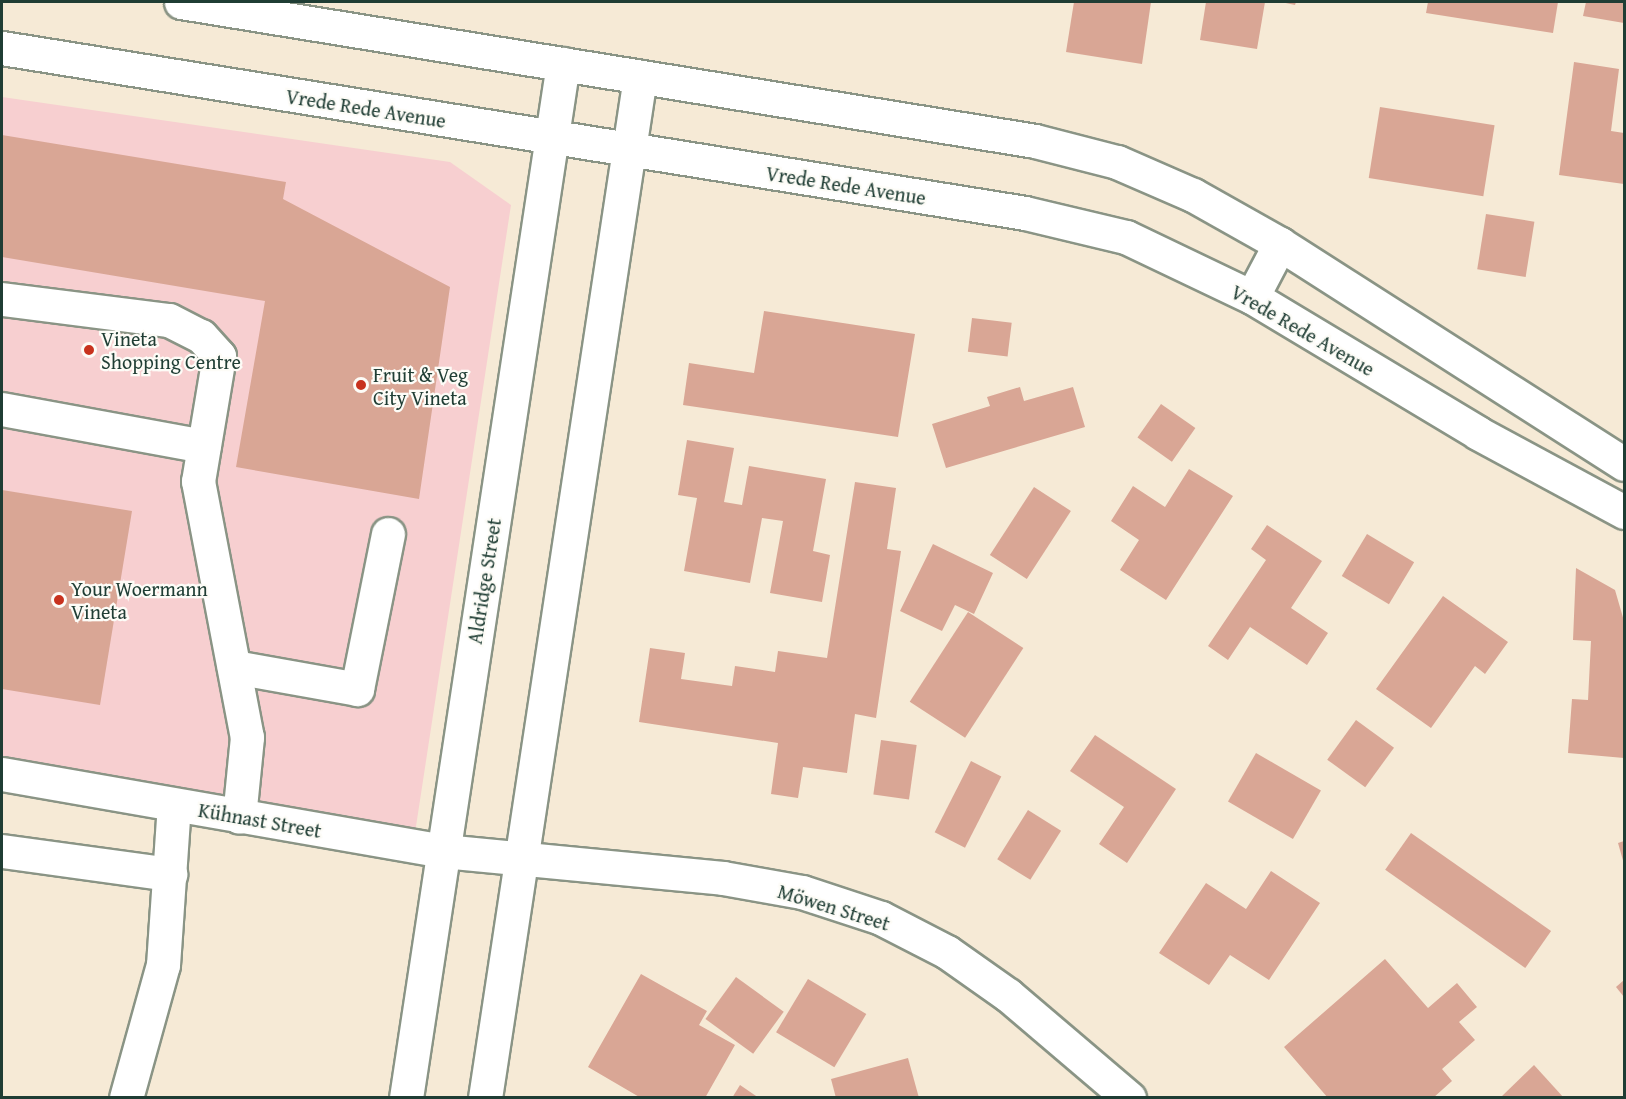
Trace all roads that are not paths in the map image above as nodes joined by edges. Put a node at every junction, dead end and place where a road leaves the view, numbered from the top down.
1 (181, 2) edge
2 (2, 48) edge
3 (563, 64) junction
4 (640, 77) junction
5 (551, 138) junction
6 (629, 151) junction
7 (1280, 244) junction
8 (1252, 297) junction
9 (2, 299) edge
10 (2, 409) edge
11 (204, 446) junction
12 (1624, 464) edge
13 (1624, 512) edge
14 (388, 534) dead end
15 (234, 667) junction
16 (2, 774) edge
17 (174, 805) junction
18 (239, 817) junction
19 (2, 851) edge
20 (443, 851) junction
21 (519, 861) junction
22 (170, 874) junction
23 (1121, 1094) edge
24 (126, 1098) edge
25 (406, 1098) edge
26 (485, 1098) edge

1 - 3 street
2 - 5 street, Vrede Rede Avenue
3 - 4 street
3 - 5 street, Aldridge Street
4 - 6 street
4 - 7 street
5 - 6 street, Vrede Rede Avenue
5 - 20 street, Aldridge Street
6 - 8 street, Vrede Rede Avenue
6 - 21 street
7 - 8 street
7 - 12 street
8 - 13 street, Vrede Rede Avenue
9 - 11 street
10 - 11 street
11 - 15 street
14 - 15 street
15 - 18 street
16 - 17 street, Kühnast Street
17 - 18 street, Kühnast Street
17 - 22 street
18 - 20 street, Kühnast Street
19 - 22 street
20 - 21 street, Kühnast Street
20 - 25 street, Aldridge Street
21 - 23 street, Möwen Street
21 - 26 street
22 - 24 street

